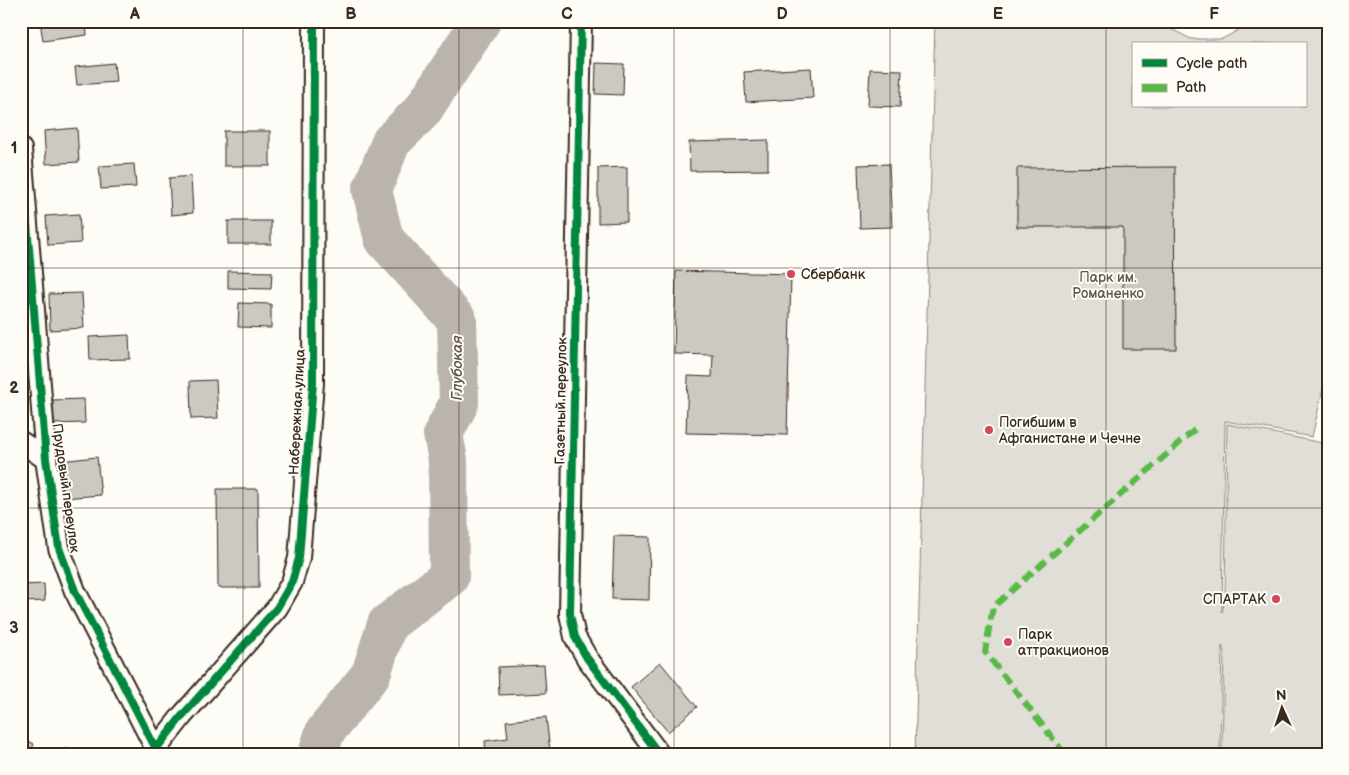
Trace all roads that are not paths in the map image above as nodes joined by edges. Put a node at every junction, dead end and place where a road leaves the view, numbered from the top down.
1 (314, 21) edge
2 (581, 21) edge
3 (21, 150) edge
4 (21, 442) edge
5 (46, 459) junction
6 (155, 751) edge
7 (660, 754) edge

1 - 6 street, Набережная улица
2 - 7 street, Газетный переулок
3 - 5 street, Прудовый переулок
4 - 5 street
5 - 6 street, Прудовый переулок

